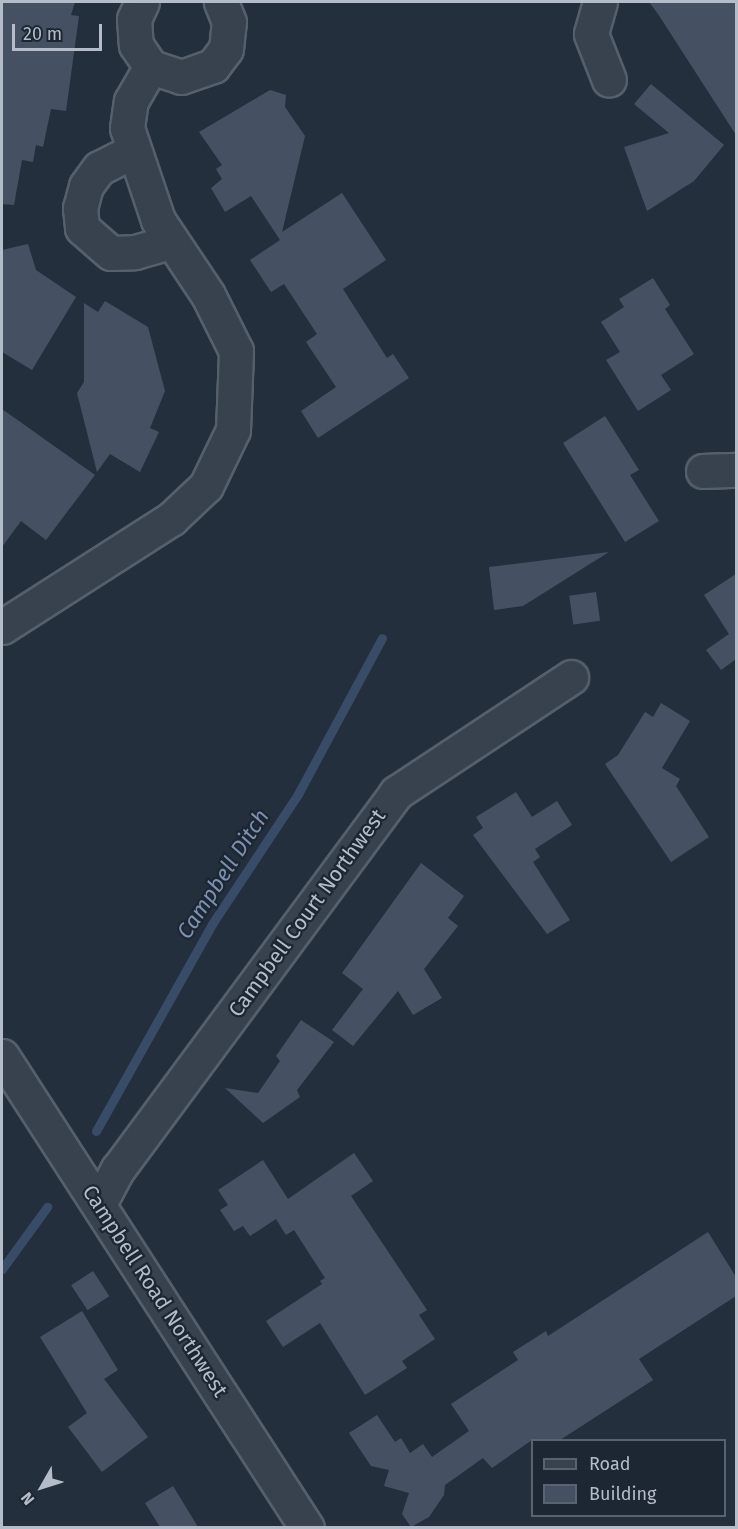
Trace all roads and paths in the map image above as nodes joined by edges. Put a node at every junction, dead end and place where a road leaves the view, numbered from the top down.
1 (142, 2) edge
2 (221, 2) edge
3 (600, 2) edge
4 (151, 67) junction
5 (609, 80) dead end
6 (134, 151) junction
7 (171, 242) junction
8 (736, 470) edge
9 (703, 471) dead end
10 (2, 627) edge
11 (571, 677) dead end
12 (2, 1056) edge
13 (99, 1204) junction
14 (307, 1527) edge

1 - 4 street
2 - 4 street
3 - 5 street
4 - 6 street
6 - 7 street
6 - 7 street
7 - 10 street
8 - 9 street
11 - 13 street, Campbell Court Northwest
12 - 13 street, Campbell Road Northwest
13 - 14 street, Campbell Road Northwest

